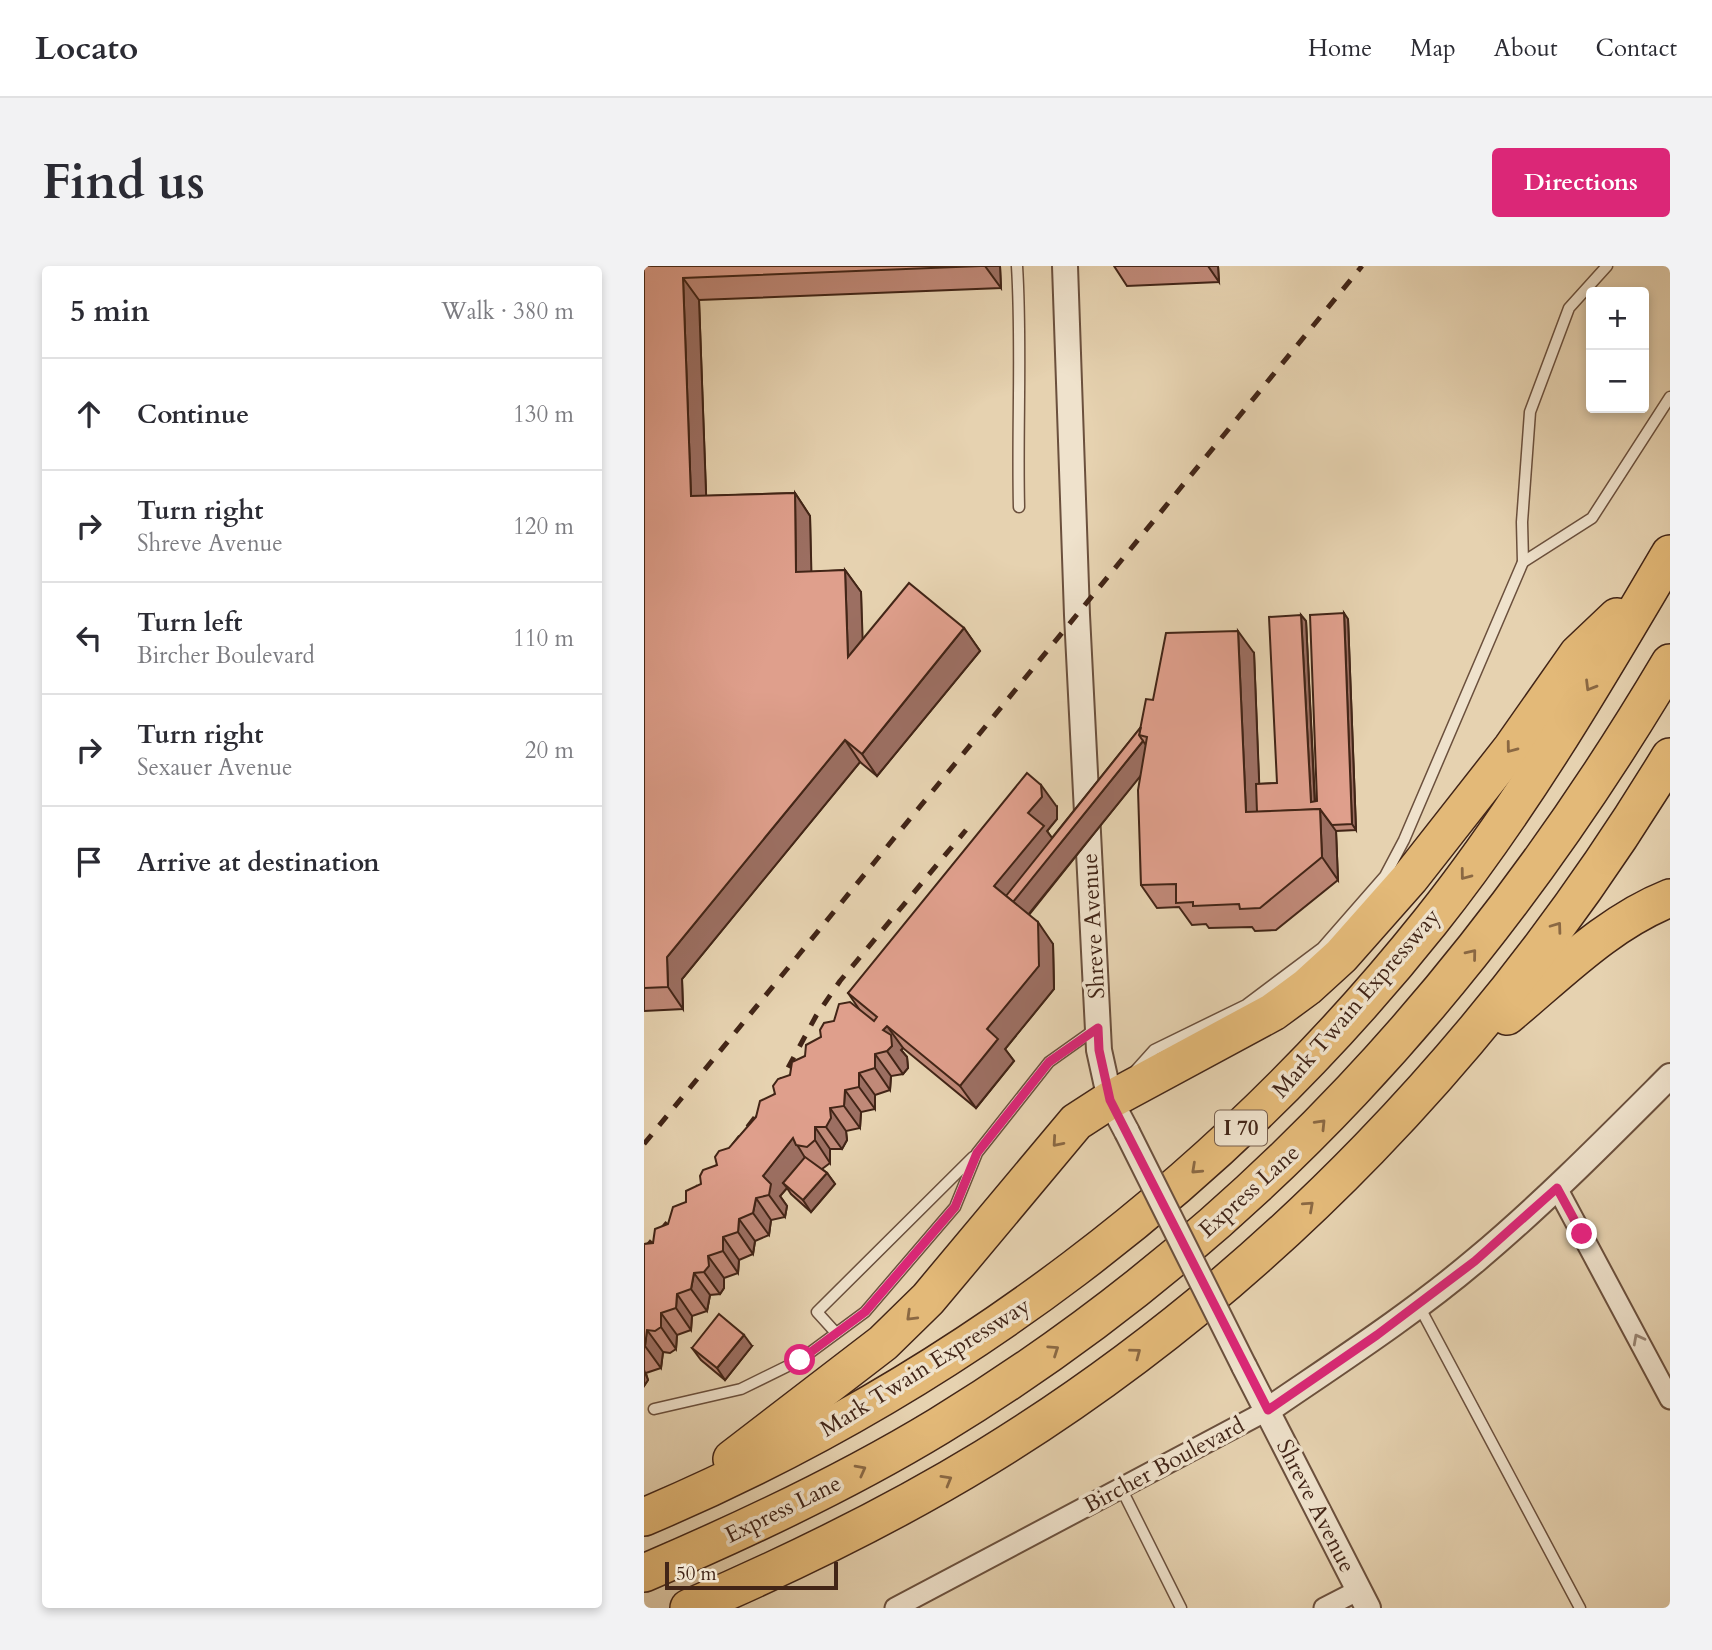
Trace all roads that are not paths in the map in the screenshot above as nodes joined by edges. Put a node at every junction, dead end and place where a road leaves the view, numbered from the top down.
1 (1017, 266) edge
2 (1065, 266) edge
3 (1607, 266) edge
4 (1670, 397) edge
5 (1019, 508) dead end
6 (1670, 554) edge
7 (1524, 562) junction
8 (1651, 586) junction
9 (1670, 663) edge
10 (1670, 757) edge
11 (1670, 898) edge
12 (1098, 1028) junction
13 (1437, 1076) junction
14 (1670, 1076) edge
15 (1110, 1100) junction
16 (977, 1153) junction
17 (1557, 1188) junction
18 (1418, 1304) junction
19 (835, 1333) junction
20 (1670, 1399) edge
21 (654, 1409) dead end
22 (1268, 1410) junction
23 (1121, 1488) junction
24 (660, 1510) edge
25 (644, 1573) edge
26 (1363, 1599) edge
27 (689, 1608) edge
28 (895, 1608) edge
29 (1181, 1608) edge
30 (1324, 1608) edge
31 (1580, 1608) edge

1 - 5 lane
2 - 12 street, Shreve Avenue
3 - 7 lane
4 - 7 lane
6 - 8 highway, Mark Twain Expressway / I 70
7 - 15 lane
8 -> 15 highway
8 -> 24 highway, Mark Twain Expressway / I 70
25 -> 9 highway, Express Lane
13 -> 10 highway
11 - 13 highway
12 - 15 street, Shreve Avenue
12 - 16 lane
27 -> 13 highway
14 - 17 street, Bircher Boulevard
15 - 22 street, Shreve Avenue, bridge
15 -> 24 highway
16 - 19 lane
16 - 19 lane
17 - 18 street, Bircher Boulevard
20 -> 17 street
18 - 22 street, Bircher Boulevard
18 - 31 lane
19 - 21 lane
22 - 23 street, Bircher Boulevard
22 - 26 street, Shreve Avenue
23 - 28 street, Bircher Boulevard
23 - 29 lane
26 - 30 street

